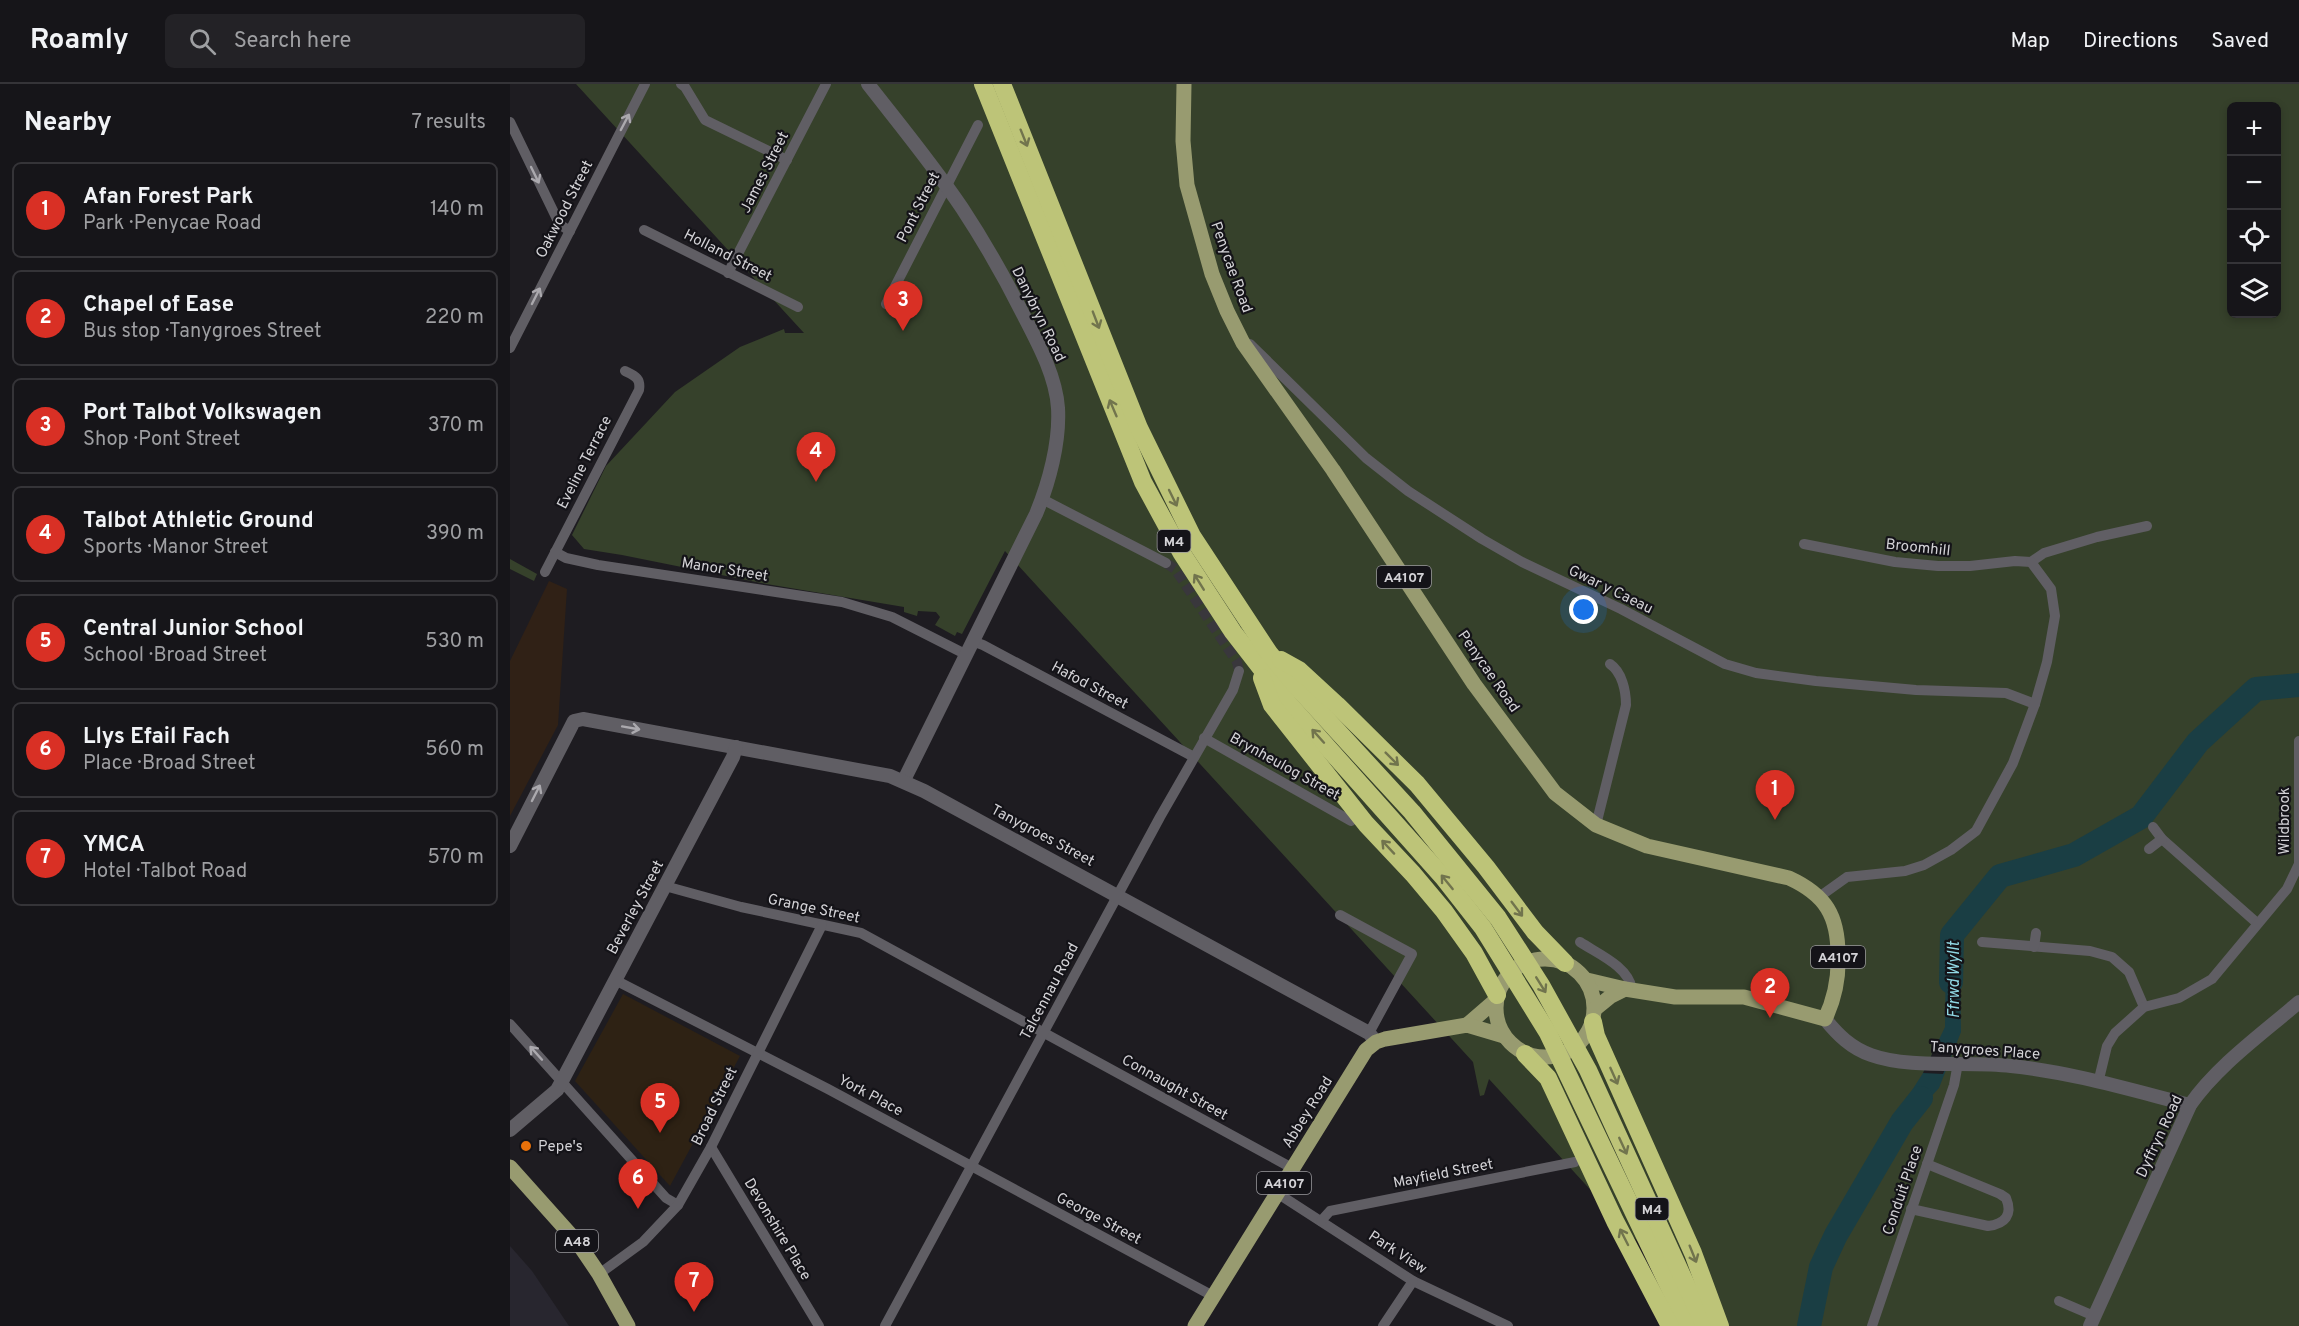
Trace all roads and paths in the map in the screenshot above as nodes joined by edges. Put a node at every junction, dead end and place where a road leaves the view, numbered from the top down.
1 (645, 84) edge
2 (681, 84) edge
3 (826, 84) edge
4 (868, 84) edge
5 (983, 84) edge
6 (1002, 84) edge
7 (1185, 88) edge
8 (510, 122) edge
9 (978, 124) dead end
10 (787, 160) junction
11 (946, 185) junction
12 (644, 230) dead end
13 (570, 231) junction
14 (728, 273) junction
15 (886, 304) dead end
16 (798, 307) dead end
17 (1243, 343) junction
18 (510, 348) edge
19 (625, 371) dead end
20 (1042, 499) junction
21 (2147, 526) dead end
22 (1804, 544) dead end
23 (555, 552) junction
24 (2031, 562) junction
25 (1166, 563) tunnel mouth
26 (545, 572) dead end
27 (972, 641) junction
28 (967, 655) junction
29 (1262, 658) junction
30 (1610, 664) dead end
31 (1239, 671) dead end
32 (2036, 704) junction
33 (1204, 738) junction
34 (2299, 741) edge
35 (736, 747) junction
36 (1194, 757) junction
37 (904, 780) junction
38 (1351, 821) dead end
39 (1596, 825) junction
40 (2153, 827) dead end
41 (2162, 839) junction
42 (510, 846) edge
43 (2149, 849) dead end
44 (665, 886) junction
45 (1118, 896) junction
46 (1819, 897) junction
47 (1340, 915) dead end
48 (1491, 923) junction
49 (2257, 923) junction
50 (822, 925) junction
51 (2036, 933) dead end
52 (1580, 942) dead end
53 (1982, 942) dead end
54 (2034, 947) junction
55 (1565, 963) junction
56 (615, 980) junction
57 (1587, 980) junction
58 (1628, 989) junction
59 (1497, 998) junction
60 (2299, 1002) edge
61 (2144, 1007) junction
62 (1594, 1015) junction
63 (1824, 1019) junction
64 (510, 1024) edge
65 (1467, 1025) junction
66 (1044, 1032) junction
67 (1504, 1036) junction
68 (1372, 1037) junction
69 (757, 1052) junction
70 (1525, 1054) junction
71 (1953, 1063) junction
72 (562, 1081) junction
73 (2098, 1083) junction
74 (2190, 1105) junction
75 (510, 1130) edge
76 (711, 1147) junction
77 (1575, 1162) dead end
78 (1928, 1164) junction
79 (971, 1166) junction
80 (510, 1167) edge
81 (1293, 1168) junction
82 (1278, 1193) junction
83 (678, 1205) junction
84 (1911, 1209) junction
85 (1321, 1221) junction
86 (599, 1274) junction
87 (1413, 1281) junction
88 (1213, 1296) junction
89 (2059, 1301) dead end
90 (2092, 1321) edge
91 (628, 1326) edge
92 (819, 1326) edge
93 (885, 1326) edge
94 (1196, 1326) edge
95 (1383, 1326) edge
96 (1508, 1326) edge
97 (1670, 1326) edge
98 (1688, 1326) edge
99 (1705, 1326) edge
100 (1720, 1326) edge
101 (1872, 1326) edge

13 -> 1 street, Oakwood Street
2 - 10 street
3 - 10 street, James Street
4 - 11 street, Danybryn Road
29 -> 5 highway, M4
6 -> 29 highway, M4
7 - 17 main road, Penycae Road / A4107
8 -> 13 street
9 - 11 street, Pont Street
10 - 14 street, James Street
11 - 15 street, Pont Street
11 - 20 street, Danybryn Road
12 - 14 street, Holland Street
18 -> 13 street, Oakwood Street
14 - 16 street, Holland Street
17 - 32 street, Gwar y Caeau
17 - 39 main road, Penycae Road / A4107
19 - 23 street, Eveline Terrace
20 - 25 street
20 - 27 street, Danybryn Road
21 - 24 street, Broomhill
22 - 24 street, Broomhill
23 - 26 street, Eveline Terrace
23 - 28 street, Manor Street
24 - 32 street
27 - 28 street, Danybryn Road
27 - 36 street, Hafod Street
28 - 37 street, Danybryn Road
29 - 48 highway, M4
29 -> 55 highway
59 -> 29 highway
30 - 39 street
31 - 33 street, Talcennau Road
32 - 46 street
33 - 36 street, Talcennau Road
33 - 38 street, Brynheulog Street
34 - 49 street, Wildbrook
35 - 37 street, Tanygroes Street
42 -> 35 street, Tanygroes Street
35 - 44 street, Beverley Street
36 - 45 street, Talcennau Road
37 - 45 street, Tanygroes Street
39 - 46 main road, Penycae Road / A4107
40 - 41 street
41 - 43 street
41 - 49 street
44 - 50 street, Grange Street
44 - 56 street, Beverley Street
45 - 66 street, Talcennau Road
45 - 68 street, Tanygroes Street
46 - 63 main road, A4107
47 - 68 street
48 - 98 highway, M4
48 -> 99 highway, M4
49 - 61 street, Wildbrook
50 - 66 street, Grange Street
50 - 69 street, Broad Street
51 - 54 street
52 - 58 street
53 - 54 street
54 - 61 street
55 - 57 main road
55 - 59 main road
56 - 69 street, York Place
56 - 72 street, Beverley Street
57 - 58 main road
57 - 62 main road
58 - 62 main road
58 - 63 main road
59 - 65 main road
59 - 67 main road
60 - 74 street, Dyffryn Road
61 - 73 street, Wildbrook
62 - 70 main road
62 -> 100 highway
63 - 71 street, Tanygroes Place
72 -> 64 street
65 - 67 main road
65 - 68 main road
66 - 79 street, Talcennau Road
66 - 81 street, Connaught Street
67 - 70 main road
68 - 81 main road, Abbey Road / A4107
69 - 76 street, Broad Street
69 - 79 street, York Place
97 -> 70 highway
71 - 73 street, Tanygroes Place
71 - 78 street, Conduit Place
72 - 75 street, Beverley Street
72 - 83 street
73 - 74 street, Tanygroes Place
74 - 90 street, Dyffryn Road
76 - 83 street, Broad Street
76 - 92 street, Devonshire Place
77 - 85 street, Mayfield Street
78 - 84 street, Conduit Place
78 - 84 street
79 - 88 street, George Street
79 - 93 street, Talcennau Road
80 - 86 main road, A48
81 - 82 main road, Abbey Road / A4107
82 - 85 street, Park View
82 - 88 main road, Abbey Road / A4107
83 - 86 street, Broad Street
84 - 101 street, Conduit Place
85 - 87 street, Park View
86 - 91 main road, A48
87 - 95 street
87 - 96 street, Park View
88 - 94 main road, Abbey Road / A4107
89 - 90 street, Dyffryn Road

